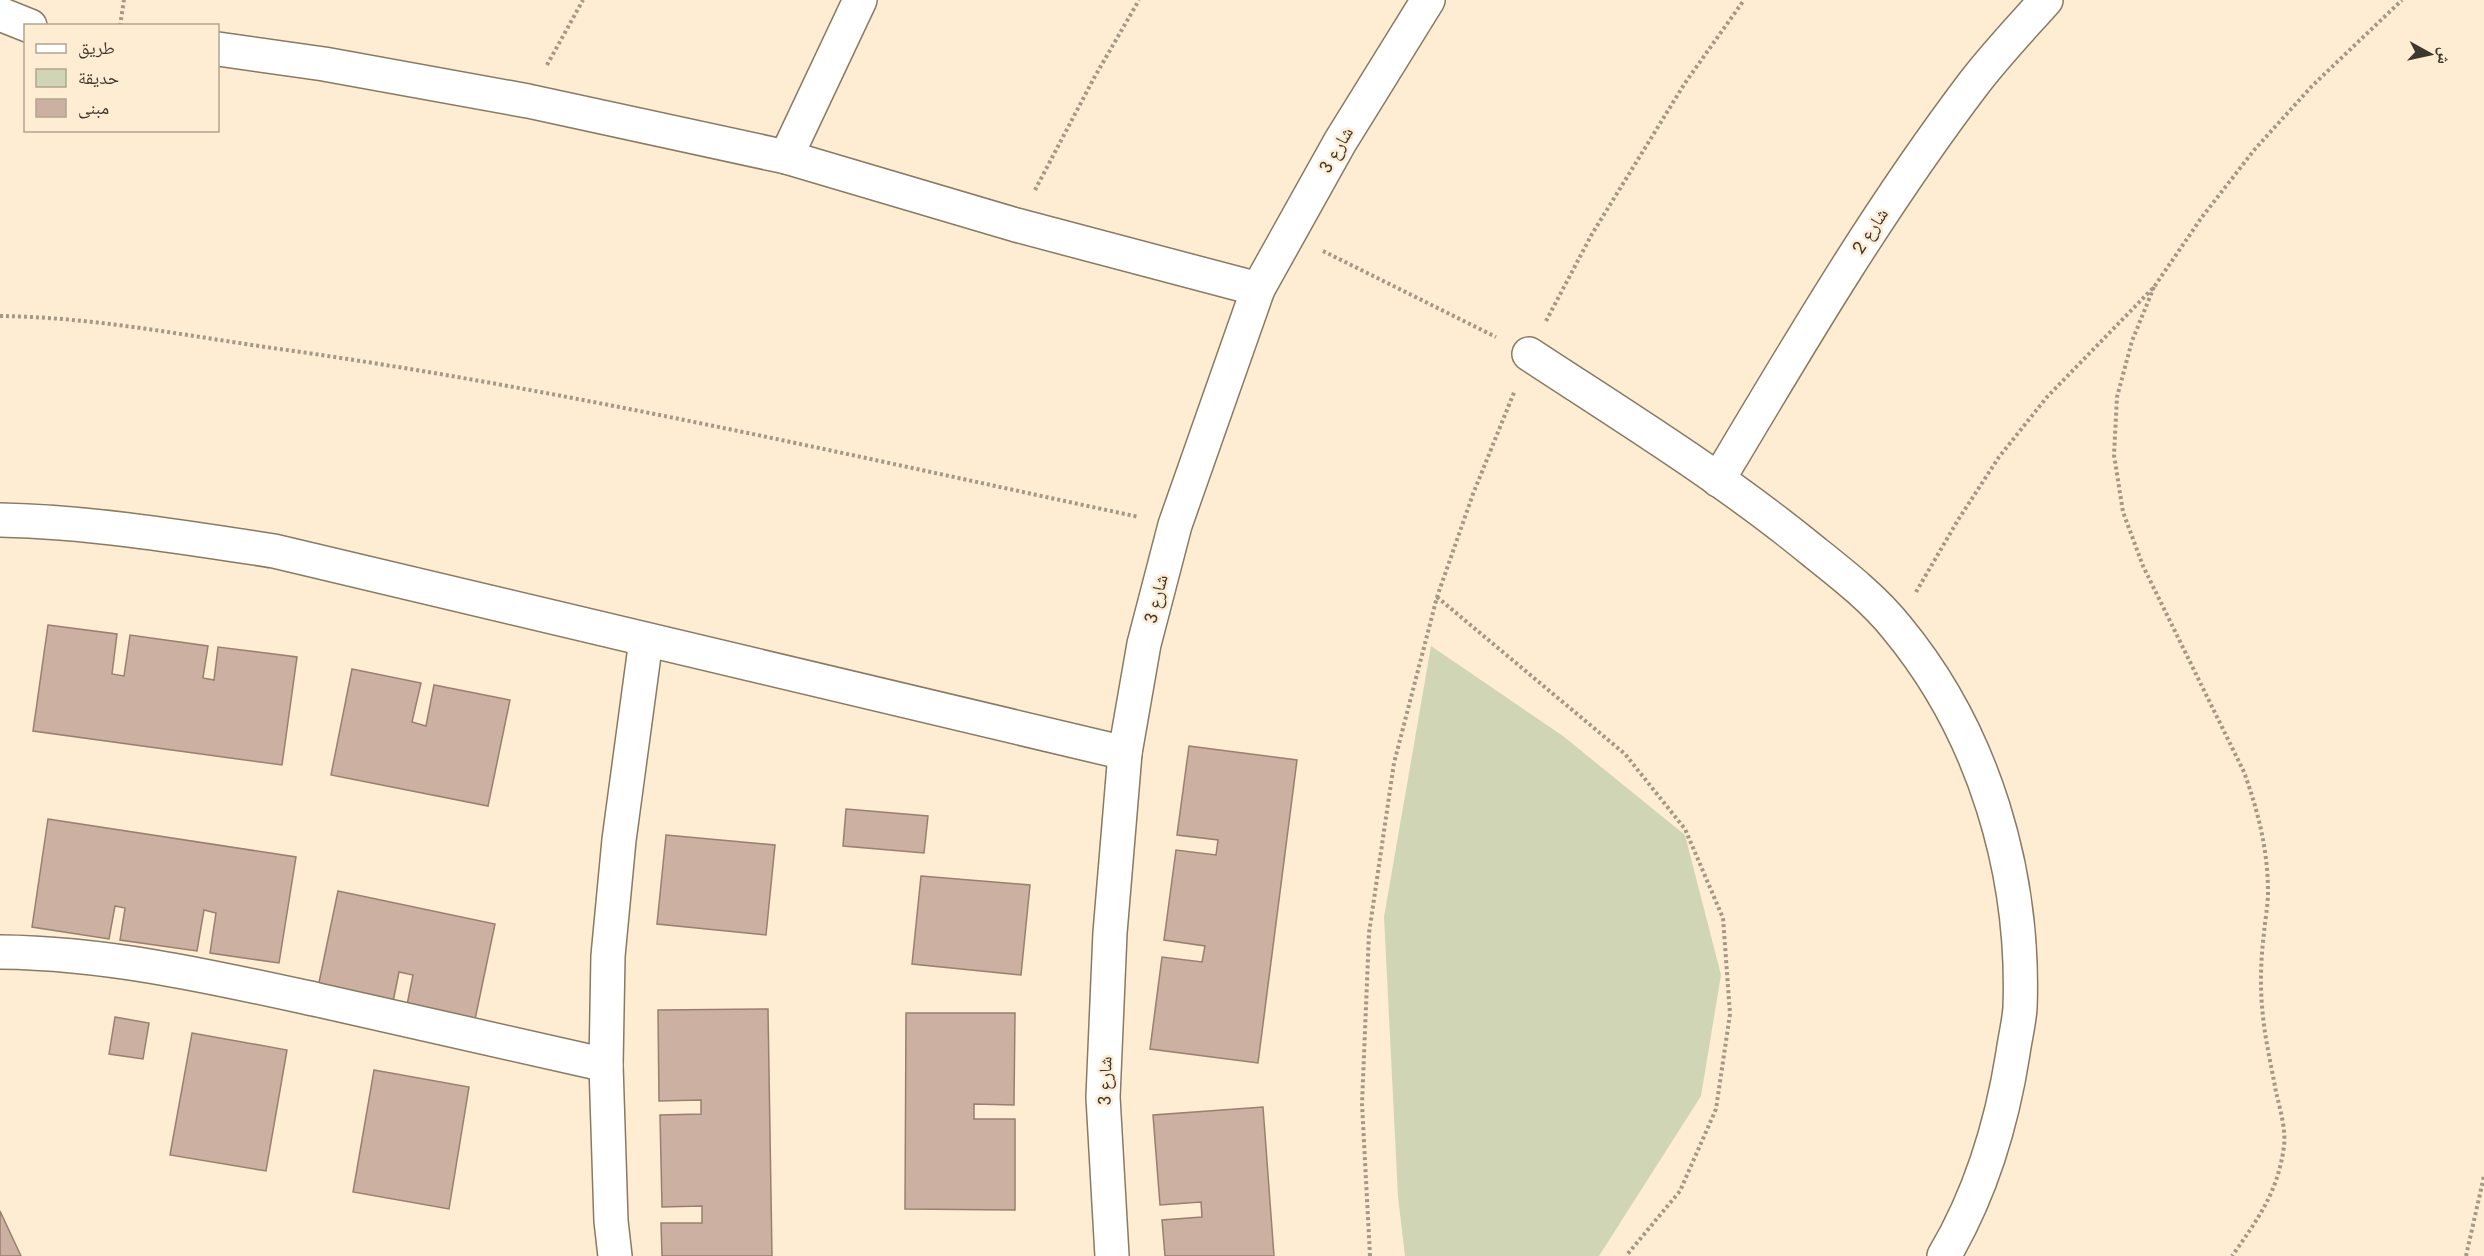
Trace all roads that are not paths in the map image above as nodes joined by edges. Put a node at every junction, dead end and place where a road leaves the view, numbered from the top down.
1 (860, 0) edge
2 (1428, 0) edge
3 (2046, 0) edge
4 (0, 14) edge
5 (25, 24) edge
6 (219, 49) edge
7 (786, 157) junction
8 (1258, 289) junction
9 (1529, 354) road end
10 (1718, 480) junction
11 (0, 520) edge
12 (646, 640) junction
13 (1125, 753) junction
14 (0, 952) edge
15 (606, 1065) junction
16 (615, 1256) edge
17 (1112, 1256) edge
18 (1944, 1256) edge

1 - 7 street
2 - 8 street, شارع 3
3 - 10 street, شارع 2
4 - 5 street
6 - 7 street
7 - 8 street
8 - 13 street, شارع 3
9 - 10 street
10 - 18 street
11 - 12 street
12 - 13 street
12 - 15 street
13 - 17 street, شارع 3
14 - 15 street
15 - 16 street

